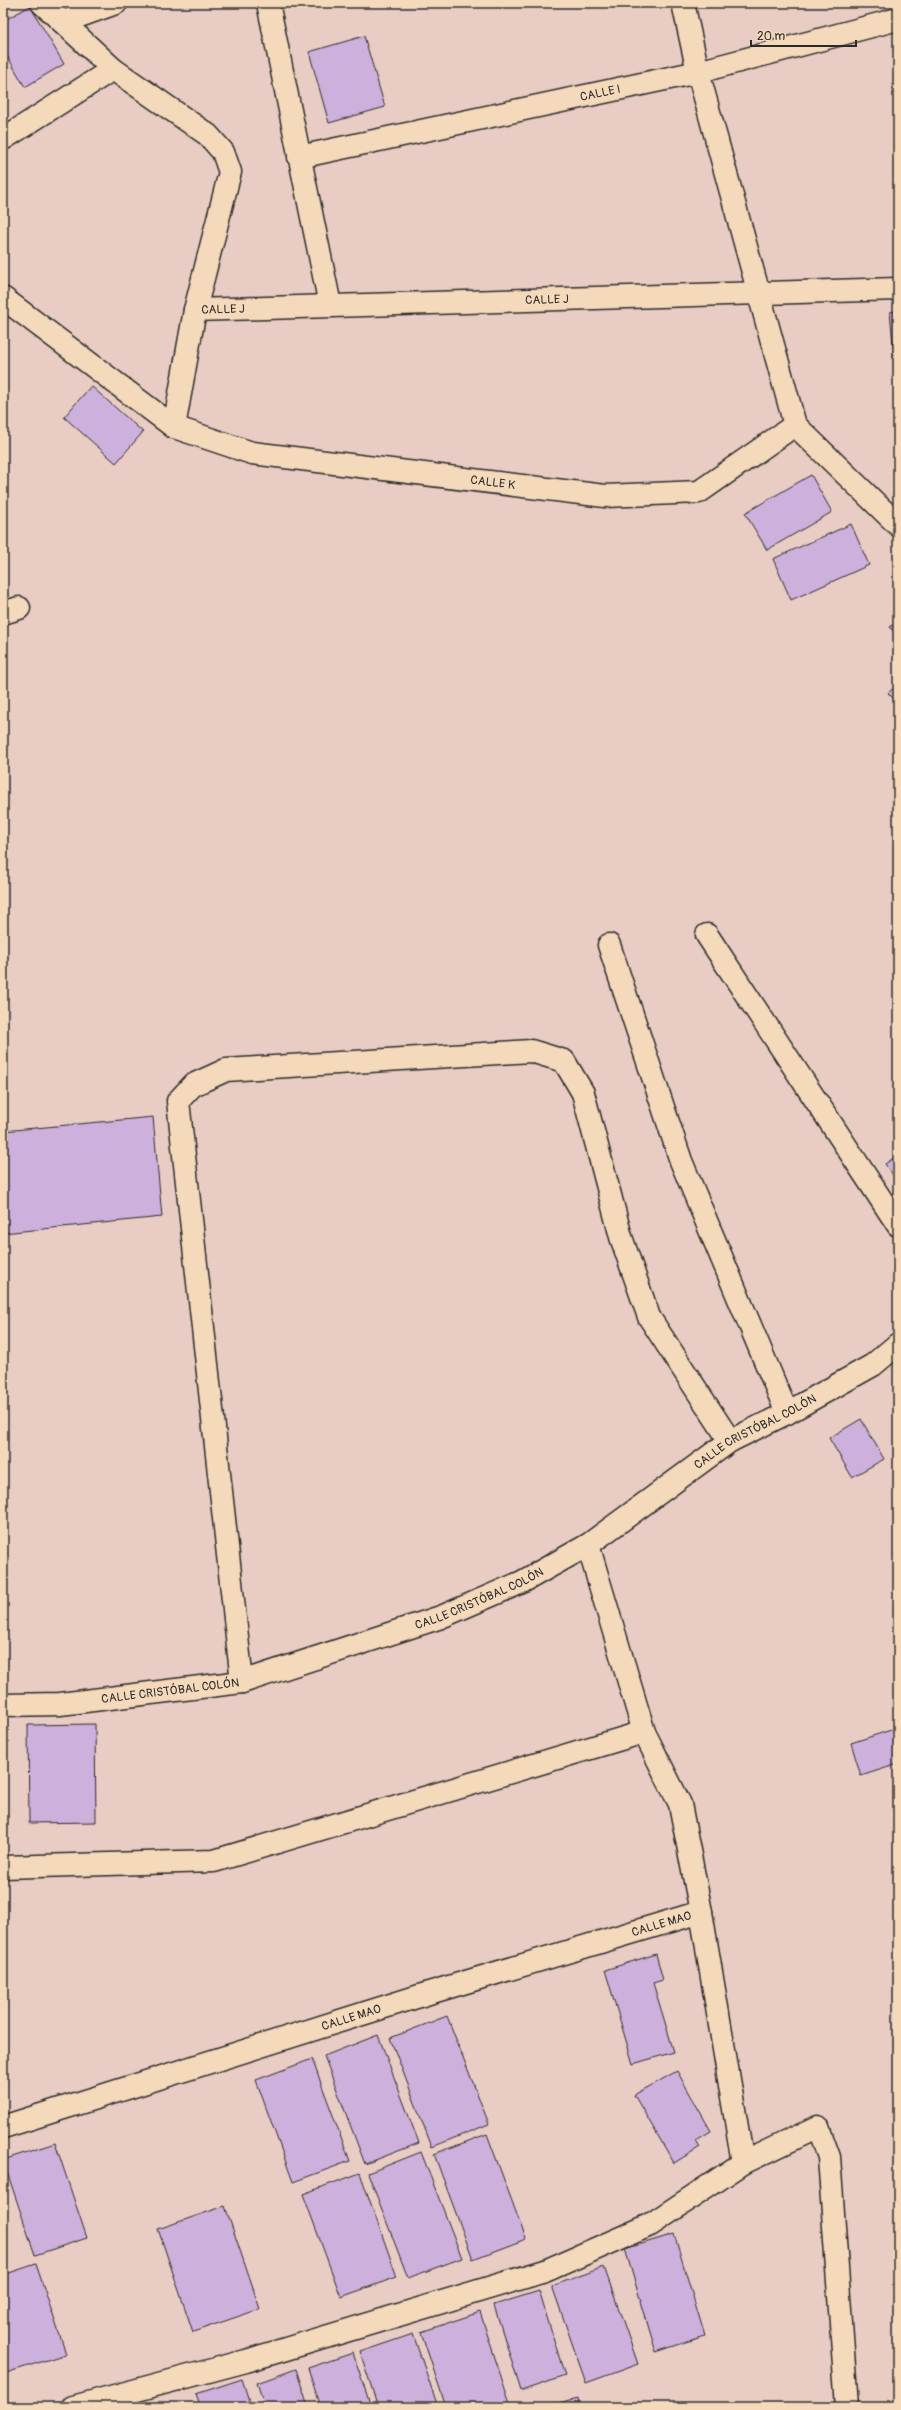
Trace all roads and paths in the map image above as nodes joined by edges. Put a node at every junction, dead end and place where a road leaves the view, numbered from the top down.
1 (42, 3) edge
2 (116, 3) edge
3 (268, 3) edge
4 (683, 3) edge
5 (898, 19) edge
6 (63, 22) junction
7 (113, 69) junction
8 (698, 72) junction
9 (3, 139) edge
10 (299, 157) junction
11 (898, 289) edge
12 (758, 292) junction
13 (3, 298) edge
14 (330, 305) junction
15 (195, 310) junction
16 (795, 424) junction
17 (174, 426) junction
18 (898, 525) edge
19 (706, 935) dead end
20 (610, 945) dead end
21 (898, 1226) edge
22 (898, 1344) edge
23 (787, 1413) junction
24 (730, 1441) junction
25 (588, 1544) junction
26 (242, 1682) junction
27 (3, 1705) edge
28 (644, 1732) junction
29 (3, 1867) edge
30 (701, 1912) junction
31 (3, 2127) edge
32 (743, 2163) junction
33 (73, 2407) edge
34 (847, 2407) edge

1 - 6 street
2 - 6 street
3 - 10 street
4 - 8 street
5 - 8 street, CALLE I
6 - 7 street
7 - 9 street
7 - 15 street
8 - 10 street, CALLE I
8 - 12 street
10 - 14 street
11 - 12 street, CALLE J
12 - 14 street, CALLE J
12 - 16 street
13 - 17 street, CALLE K
14 - 15 street, CALLE J
15 - 17 street
16 - 17 street, CALLE K
16 - 18 street
19 - 21 street
20 - 23 street
22 - 23 street, CALLE CRISTÓBAL COLÓN
23 - 24 street, CALLE CRISTÓBAL COLÓN
24 - 25 street, CALLE CRISTÓBAL COLÓN
24 - 26 street
25 - 26 street, CALLE CRISTÓBAL COLÓN
25 - 28 street
26 - 27 street, CALLE CRISTÓBAL COLÓN
28 - 29 street
28 - 30 street
30 - 31 street, CALLE MAO
30 - 32 street
32 - 33 street
32 - 34 street

